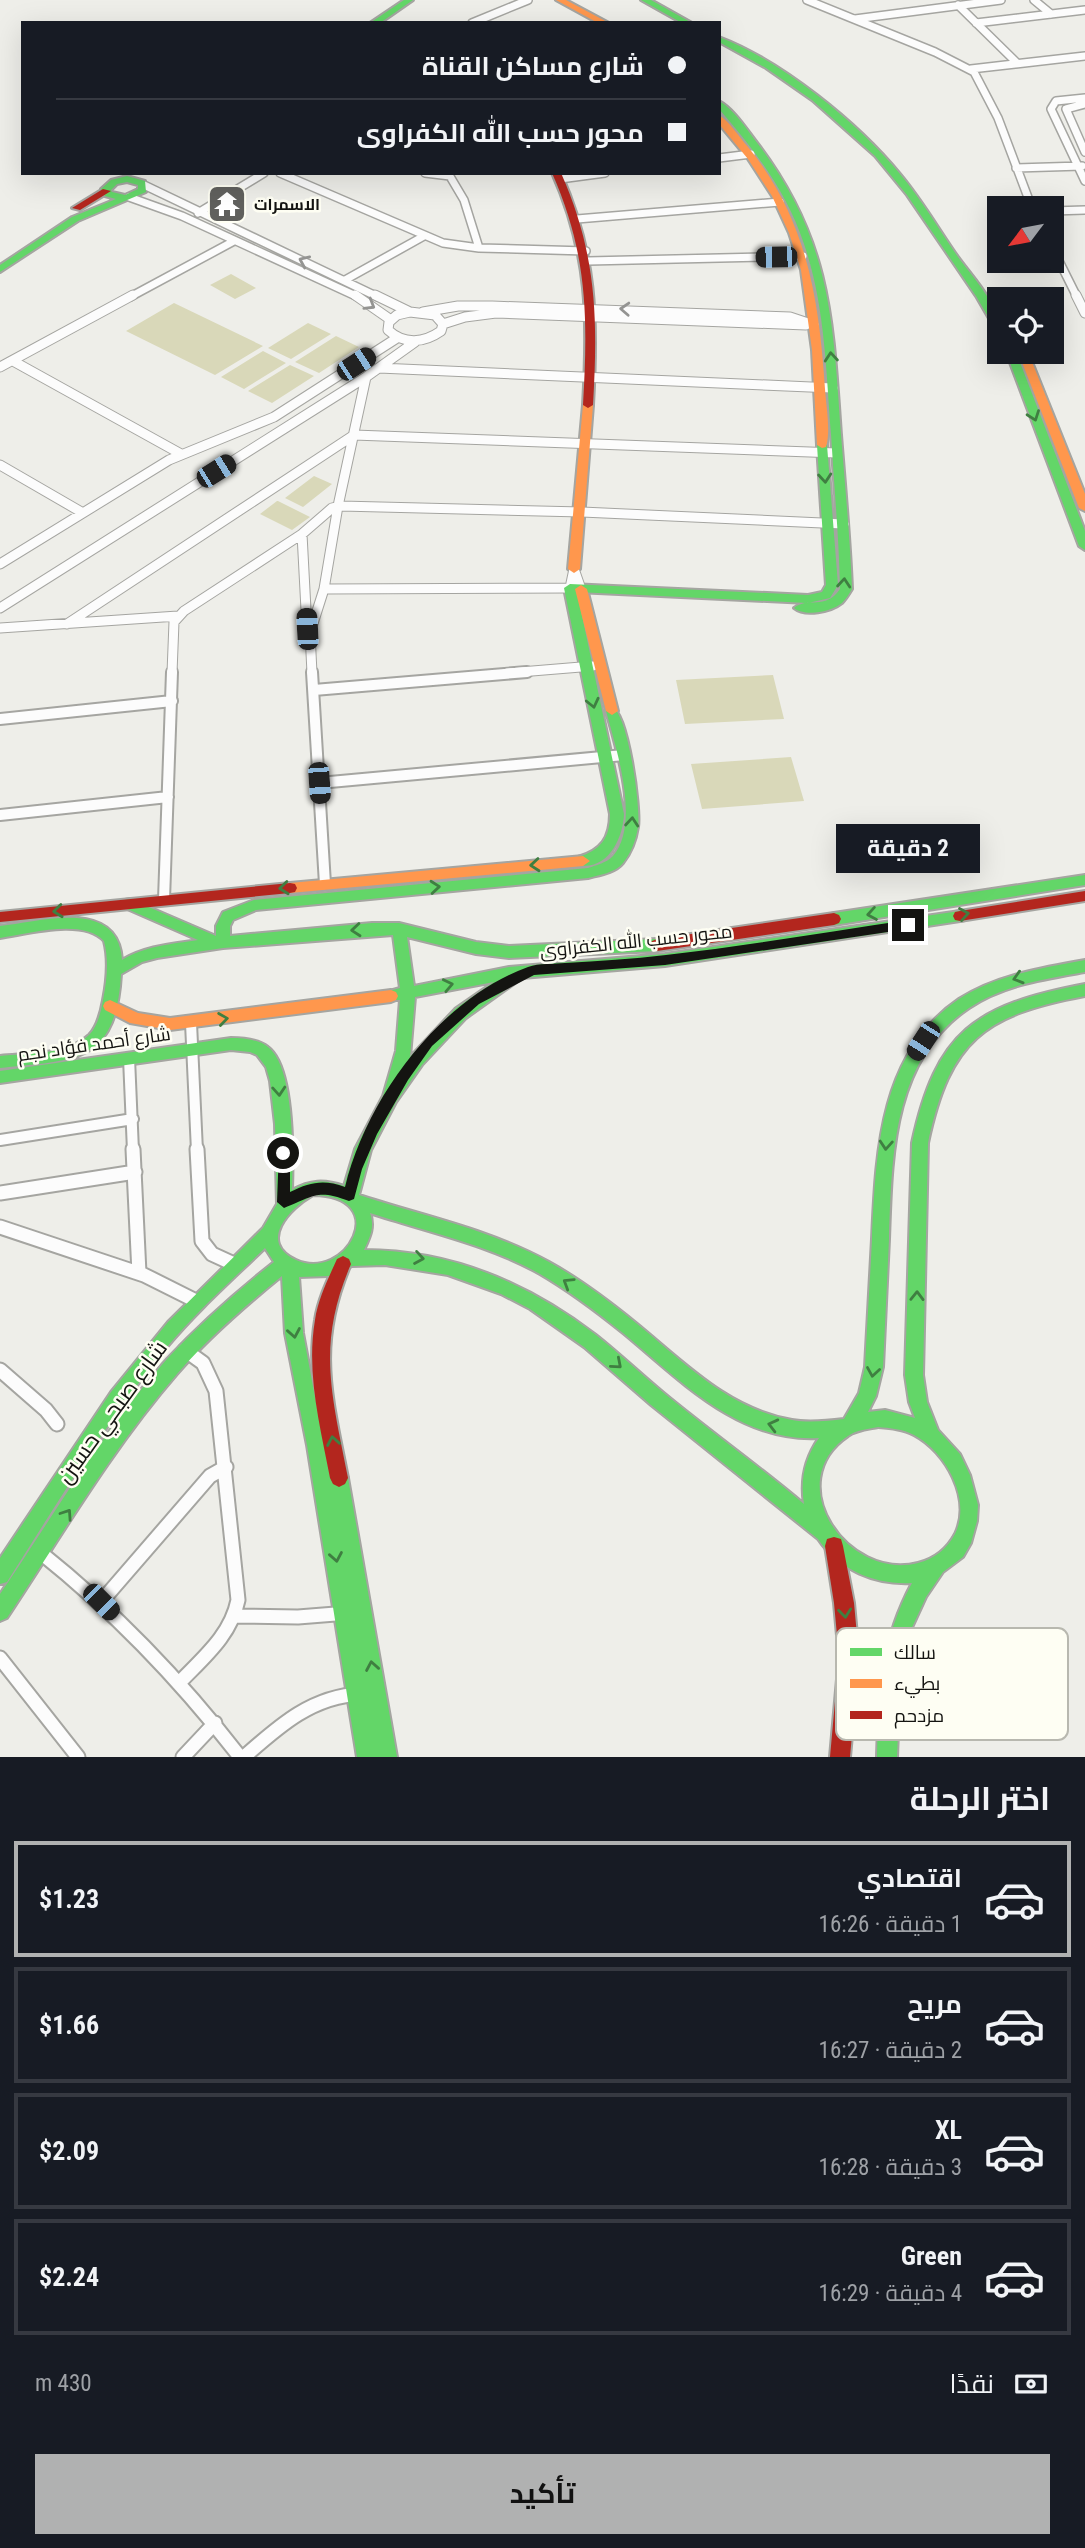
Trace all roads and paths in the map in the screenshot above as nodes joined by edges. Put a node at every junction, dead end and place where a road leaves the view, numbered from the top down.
1 (409, 0) edge
2 (528, 0) edge
3 (547, 0) edge
4 (559, 0) edge
5 (645, 0) edge
6 (659, 0) edge
7 (807, 0) edge
8 (1001, 0) edge
9 (1034, 0) edge
10 (392, 5) edge
11 (960, 7) junction
12 (1085, 8) edge
13 (919, 12) junction
14 (1049, 12) junction
15 (853, 19) junction
16 (364, 21) edge
17 (376, 21) edge
18 (477, 21) edge
19 (588, 21) edge
20 (601, 21) edge
21 (684, 21) edge
22 (696, 21) edge
23 (984, 22) junction
24 (863, 23) junction
25 (976, 23) junction
26 (721, 33) edge
27 (721, 40) edge
28 (1006, 43) junction
29 (998, 44) junction
30 (1085, 56) edge
31 (1026, 62) junction
32 (1017, 64) junction
33 (971, 69) junction
34 (1085, 98) edge
35 (1085, 104) edge
36 (721, 105) edge
37 (722, 125) edge
38 (1085, 152) edge
39 (751, 154) junction
40 (721, 158) edge
41 (1081, 166) edge
42 (1016, 168) junction
43 (261, 175) edge
44 (285, 175) edge
45 (449, 175) edge
46 (558, 176) edge
47 (134, 179) edge
48 (1084, 179) edge
49 (106, 191) junction
50 (1027, 196) edge
51 (128, 198) junction
52 (780, 202) junction
53 (1085, 210) edge
54 (1064, 211) edge
55 (198, 213) junction
56 (577, 219) junction
57 (424, 236) junction
58 (234, 241) junction
59 (478, 248) junction
60 (587, 256) junction
61 (803, 256) junction
62 (0, 258) edge
63 (1064, 268) edge
64 (0, 270) edge
65 (345, 279) junction
66 (817, 288) junction
67 (987, 291) edge
68 (1082, 300) edge
69 (987, 309) edge
70 (410, 312) junction
71 (423, 312) junction
72 (592, 312) junction
73 (1085, 313) edge
74 (391, 320) junction
75 (443, 324) junction
76 (821, 325) junction
77 (397, 338) junction
78 (415, 342) junction
79 (13, 361) junction
80 (1016, 364) edge
81 (1028, 364) edge
82 (0, 367) edge
83 (379, 368) junction
84 (366, 377) junction
85 (590, 377) junction
86 (826, 388) junction
87 (354, 435) junction
88 (586, 442) junction
89 (830, 452) junction
90 (181, 454) junction
91 (0, 465) edge
92 (338, 506) junction
93 (1085, 508) edge
94 (582, 512) junction
95 (83, 513) junction
96 (829, 523) junction
97 (845, 524) junction
98 (302, 534) junction
99 (1085, 547) edge
100 (0, 564) edge
101 (574, 569) joint
102 (324, 589) junction
103 (577, 594) junction
104 (0, 608) edge
105 (178, 616) junction
106 (67, 624) junction
107 (0, 628) edge
108 (310, 633) junction
109 (592, 666) junction
110 (314, 690) junction
111 (172, 701) junction
112 (0, 719) edge
113 (624, 755) junction
114 (606, 756) junction
115 (319, 783) junction
116 (168, 797) junction
117 (0, 815) edge
118 (617, 850) junction
119 (1085, 880) edge
120 (325, 884) junction
121 (1085, 896) edge
122 (164, 900) junction
123 (130, 904) junction
124 (0, 917) edge
125 (399, 929) junction
126 (0, 932) edge
127 (221, 943) junction
128 (1085, 967) edge
129 (532, 970) junction
130 (113, 972) junction
131 (1085, 990) edge
132 (408, 992) junction
133 (110, 1006) junction
134 (191, 1023) junction
135 (193, 1049) junction
136 (129, 1058) junction
137 (0, 1062) edge
138 (0, 1077) edge
139 (391, 1097) junction
140 (133, 1119) junction
141 (0, 1140) edge
142 (135, 1172) junction
143 (0, 1193) edge
144 (353, 1198) junction
145 (284, 1202) junction
146 (0, 1227) edge
147 (270, 1232) junction
148 (347, 1261) junction
149 (288, 1264) junction
150 (236, 1265) junction
151 (139, 1273) junction
152 (198, 1302) junction
153 (185, 1350) junction
154 (0, 1370) edge
155 (57, 1424) dead end
156 (847, 1425) junction
157 (931, 1435) junction
158 (226, 1467) junction
159 (829, 1540) junction
160 (41, 1553) junction
161 (940, 1564) junction
162 (0, 1575) edge
163 (101, 1602) junction
164 (0, 1611) edge
165 (362, 1611) junction
166 (346, 1613) junction
167 (235, 1616) junction
168 (846, 1628) edge
169 (899, 1628) edge
170 (0, 1658) edge
171 (180, 1682) junction
172 (358, 1693) junction
173 (377, 1696) junction
174 (215, 1723) junction
175 (78, 1757) edge
176 (183, 1757) edge
177 (242, 1757) edge
178 (367, 1757) edge
179 (387, 1757) edge

1 - 10 street
2 - 18 street
3 - 19 street
4 - 20 street
5 - 21 street
6 - 22 street
7 - 15 street
8 - 11 street
9 - 14 street
10 - 16 street
10 - 17 street
11 - 13 street
11 - 25 street
12 - 14 street
13 - 15 street
13 - 24 street
14 - 23 street
15 - 24 street
23 - 25 street
23 - 28 street
24 - 33 street
25 - 29 street
26 - 67 street
27 - 69 street
28 - 29 street
28 - 31 street
29 - 32 street
30 - 31 street
31 - 32 street
32 - 33 street
33 - 42 street
34 - 41 street
35 - 38 street
36 - 66 street
37 - 39 street
39 - 40 street
39 - 52 street
41 - 42 street
41 - 48 street
42 - 50 street
43 - 55 street
44 - 57 street
45 - 59 street
46 - 56 street
47 - 49 street
47 - 51 street
47 - 55 street
49 - 51 street
49 - 62 street
51 - 58 street
51 - 64 street
52 - 56 street
52 - 61 street
53 - 54 street
65 -> 55 street
56 - 60 street
57 - 59 street
57 - 65 street
58 -> 74 street
58 - 79 street
59 - 60 street
60 - 61 street
60 - 72 street
61 - 66 street
63 - 68 street
65 - 70 street
66 - 76 street
68 - 73 street
70 - 71 street
70 - 74 street
71 - 72 street
71 - 75 street
72 - 75 street
72 - 76 street
72 - 85 street
74 - 77 street
75 - 78 street
76 - 86 street
77 - 78 street
77 - 90 street
78 - 83 street
79 - 82 street
79 - 90 street
80 -> 99 street
81 - 93 street
83 - 84 street
83 - 85 street
84 - 87 street
84 - 104 street
85 - 86 street
85 - 88 street
86 - 89 street
87 - 88 street
87 - 92 street
87 - 106 street
88 - 89 street
88 - 94 street
89 -> 96 street
89 - 97 street
90 - 95 street
91 - 95 street
92 - 94 street
92 - 98 street
92 - 102 street
94 - 96 street
94 - 101 street
95 - 100 street
96 - 97 street
96 - 103 street
103 -> 97 street
98 - 105 street
98 - 108 street
101 - 103 street
102 - 103 street
102 - 108 street
103 - 109 street
105 - 106 street
105 - 111 street
106 - 107 street
108 - 110 street
109 - 110 street
109 - 113 street
109 -> 114 street
110 - 115 street
111 - 112 street
111 - 116 street
113 - 114 street
118 -> 113 street
114 - 115 street
114 - 118 street
115 - 120 street
116 - 117 street
116 - 122 street
118 -> 120 street
127 -> 118 street
119 -> 125 street, محور حسب الله الكفراوى
120 -> 122 street
129 -> 121 street, محور حسب الله الكفراوى
122 - 123 street
123 -> 124 street
123 - 127 street
125 -> 127 street, محور حسب الله الكفراوى
125 - 132 street
126 - 130 street, شارع أحمد فؤاد نجم
127 - 130 street, محور حسب الله الكفراوى
128 -> 156 street
132 -> 129 street, محور حسب الله الكفراوى
129 - 139 street
130 - 133 street, شارع أحمد فؤاد نجم
157 -> 131 street
134 -> 132 street, محور حسب الله الكفراوى
132 - 139 street
133 - 134 street, محور حسب الله الكفراوى
133 - 137 street, شارع أحمد فؤاد نجم
134 - 135 street
135 - 136 street, شارع أحمد فؤاد نجم
135 -> 145 street, شارع أحمد فؤاد نجم
135 - 150 street
136 - 138 street, شارع أحمد فؤاد نجم
136 - 140 street
139 - 144 street
140 - 141 street
140 - 142 street
142 - 143 street
142 - 151 street
144 - 145 street
144 - 148 street
156 -> 144 street
145 - 147 street
146 - 151 street
147 - 149 street
147 - 150 street, شارع صبحي حسين
148 - 149 street
148 -> 159 street
165 -> 148 street
149 - 153 street, شارع صبحي حسين
149 -> 166 street
150 - 152 street, شارع صبحي حسين
151 - 152 street
152 - 162 street, شارع صبحي حسين
153 - 158 street
160 -> 153 street, شارع صبحي حسين
154 - 155 street
156 - 157 street
156 - 159 street
157 - 161 street
158 - 163 street
158 - 167 street
159 - 161 street
159 -> 168 street
160 - 163 street
160 - 164 street, شارع صبحي حسين
161 - 169 street
163 - 171 street
165 - 166 street
173 -> 165 street
166 - 167 street
166 - 172 street
167 - 171 street
170 - 175 street
171 - 174 street
172 - 173 street
172 - 177 street
172 - 178 street
173 - 179 street
174 - 176 street
174 - 177 street

